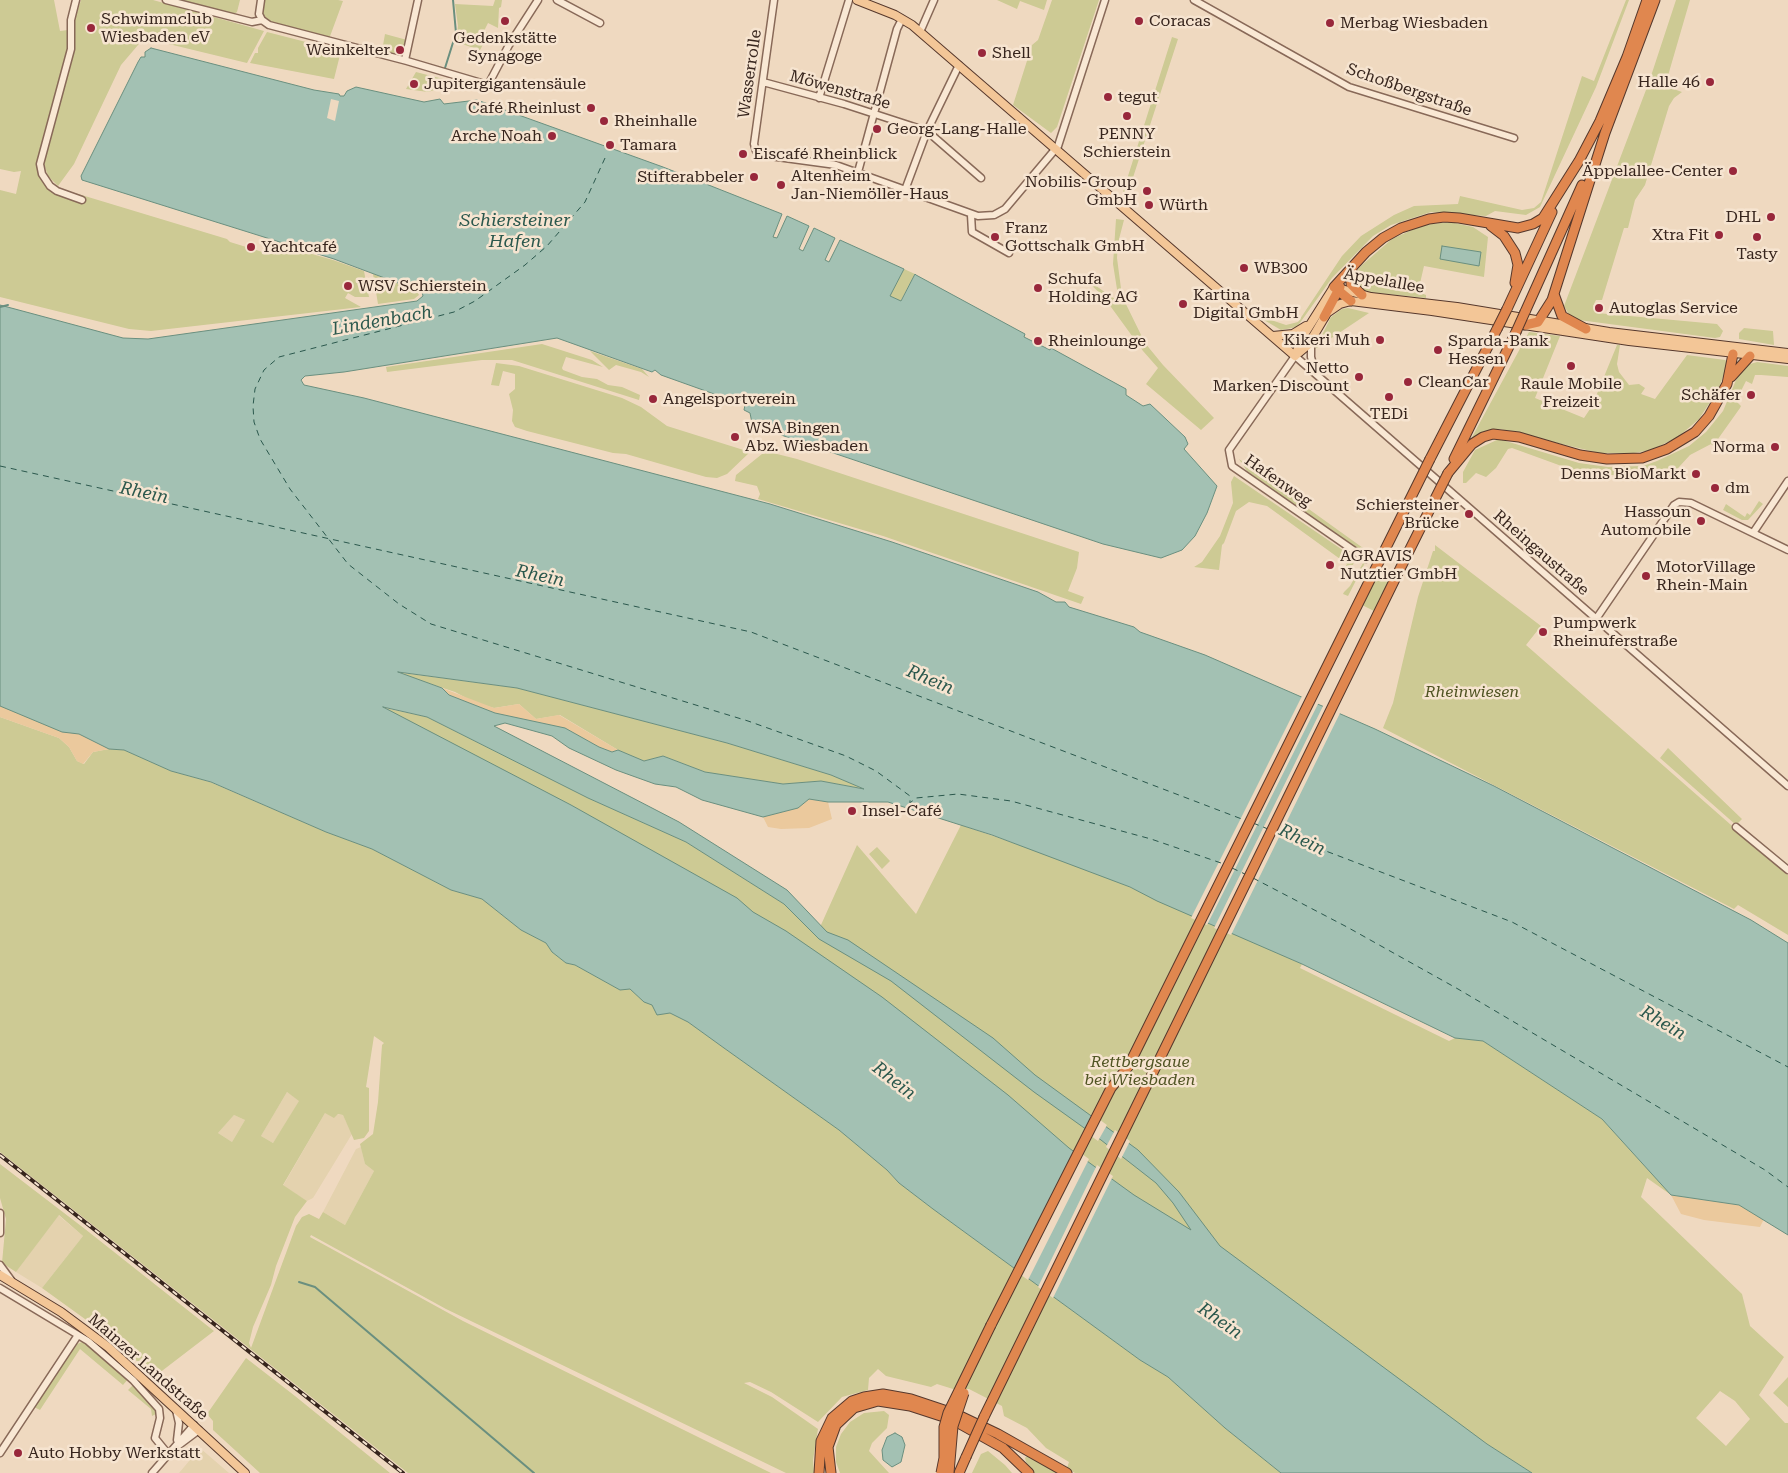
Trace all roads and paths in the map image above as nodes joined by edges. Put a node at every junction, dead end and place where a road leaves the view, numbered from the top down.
1 (76, 0) edge
2 (166, 0) edge
3 (261, 0) edge
4 (418, 0) edge
5 (538, 0) edge
6 (557, 0) edge
7 (774, 0) edge
8 (849, 0) edge
9 (857, 0) edge
10 (934, 0) edge
11 (1105, 0) edge
12 (1194, 0) edge
13 (1647, 0) edge
14 (1655, 0) edge
15 (262, 20) junction
16 (901, 20) junction
17 (600, 23) dead end
18 (920, 32) junction
19 (405, 58) junction
20 (959, 65) junction
21 (763, 82) junction
22 (819, 98) junction
23 (875, 114) junction
24 (927, 132) junction
25 (1605, 133) junction
26 (1514, 138) dead end
27 (1056, 149) junction
28 (858, 172) junction
29 (981, 178) dead end
30 (1564, 185) junction
31 (905, 190) junction
32 (82, 200) dead end
33 (971, 215) junction
34 (1486, 224) junction
35 (1009, 253) dead end
36 (1353, 265) junction
37 (1337, 289) junction
38 (1554, 294) junction
39 (1362, 295) junction
40 (1351, 301) junction
41 (1507, 309) junction
42 (1324, 317) junction
43 (1540, 320) junction
44 (1310, 323) junction
45 (1525, 325) junction
46 (1586, 329) junction
47 (1273, 336) junction
48 (1311, 340) junction
49 (1733, 351) junction
50 (1788, 353) edge
51 (1295, 356) junction
52 (1750, 356) junction
53 (1788, 359) edge
54 (1319, 376) junction
55 (1727, 384) junction
56 (1448, 473) junction
57 (1788, 481) edge
58 (1753, 533) junction
59 (1788, 550) edge
60 (1366, 559) dead end
61 (1596, 619) junction
62 (1788, 786) edge
63 (1736, 827) dead end
64 (1788, 870) edge
65 (1128, 1067) junction
66 (0, 1213) edge
67 (0, 1233) edge
68 (0, 1265) edge
69 (0, 1275) edge
70 (14, 1283) junction
71 (0, 1288) edge
72 (78, 1335) junction
73 (920, 1405) junction
74 (175, 1408) junction
75 (196, 1427) junction
76 (176, 1443) junction
77 (0, 1454) edge
78 (168, 1454) junction
79 (152, 1473) edge
80 (245, 1473) edge
81 (819, 1473) edge
82 (831, 1473) edge
83 (941, 1473) edge
84 (949, 1473) edge
85 (960, 1473) edge
86 (1029, 1473) edge
87 (1067, 1473) edge

1 - 32 street
2 - 15 street
3 - 15 street
4 - 19 street
5 - 19 street
6 - 17 street
7 - 21 street, Wasserrolle
8 - 22 street
9 - 16 main road, Rheingaustraße
10 - 18 street
11 - 27 street
12 - 26 street, Schoßbergstraße
13 - 30 highway
14 - 25 highway
15 - 19 street
16 - 18 main road, Rheingaustraße
16 - 23 street
18 - 20 main road, Rheingaustraße
20 - 24 street
20 - 27 main road, Rheingaustraße
21 - 22 street, Möwenstraße
21 - 28 street, Wasserrolle
22 - 23 street, Möwenstraße
23 - 24 street, Möwenstraße
23 - 28 street
24 - 29 street, Möwenstraße
24 - 31 street
25 - 38 highway
25 - 56 highway, bridge
27 - 33 street
27 - 47 main road, Rheingaustraße
28 - 31 street
30 - 34 highway
30 - 41 highway
31 - 33 street
33 - 35 street
34 - 36 highway
34 - 41 highway
36 - 37 highway
36 - 39 highway
37 - 39 main road, Äppelallee
37 - 40 highway
37 - 42 highway
37 - 44 main road, Äppelallee
38 - 43 highway
38 - 46 highway
39 - 43 main road, Äppelallee
40 - 42 main road, Äppelallee
40 - 45 main road, Äppelallee
41 - 65 highway, bridge
42 - 48 main road, Äppelallee
43 - 45 highway
43 - 46 main road, Äppelallee
44 - 47 main road
44 - 51 main road, Äppelallee
45 - 49 main road, Äppelallee
46 - 49 main road, Äppelallee
47 - 51 main road, Rheingaustraße
48 - 51 main road, Äppelallee
48 - 54 street
49 - 50 main road, Äppelallee
49 - 52 main road, Äppelallee
49 - 55 highway
51 - 54 street, Rheingaustraße
51 - 60 street, Hafenweg
52 - 53 main road, Äppelallee
52 - 55 highway
54 - 61 street, Rheingaustraße
55 - 56 highway
56 - 85 highway, bridge
57 - 58 street
58 - 59 street
58 - 61 street
61 - 62 street, Rheingaustraße
63 - 64 street
65 - 83 highway, bridge
65 - 84 highway, bridge
66 - 67 street
68 - 70 street
69 - 70 main road, Mainzer Landstraße
70 - 74 main road, Mainzer Landstraße
71 - 72 street, Mainzer Landstraße
72 - 77 street
72 - 78 street, Mainzer Landstraße
73 - 81 highway
73 - 82 highway
73 - 86 highway
73 - 87 highway
74 - 75 main road, Mainzer Landstraße
74 - 76 street
75 - 76 street
75 - 78 street
75 - 80 main road, Mainzer Landstraße
76 - 78 street
78 - 79 street

